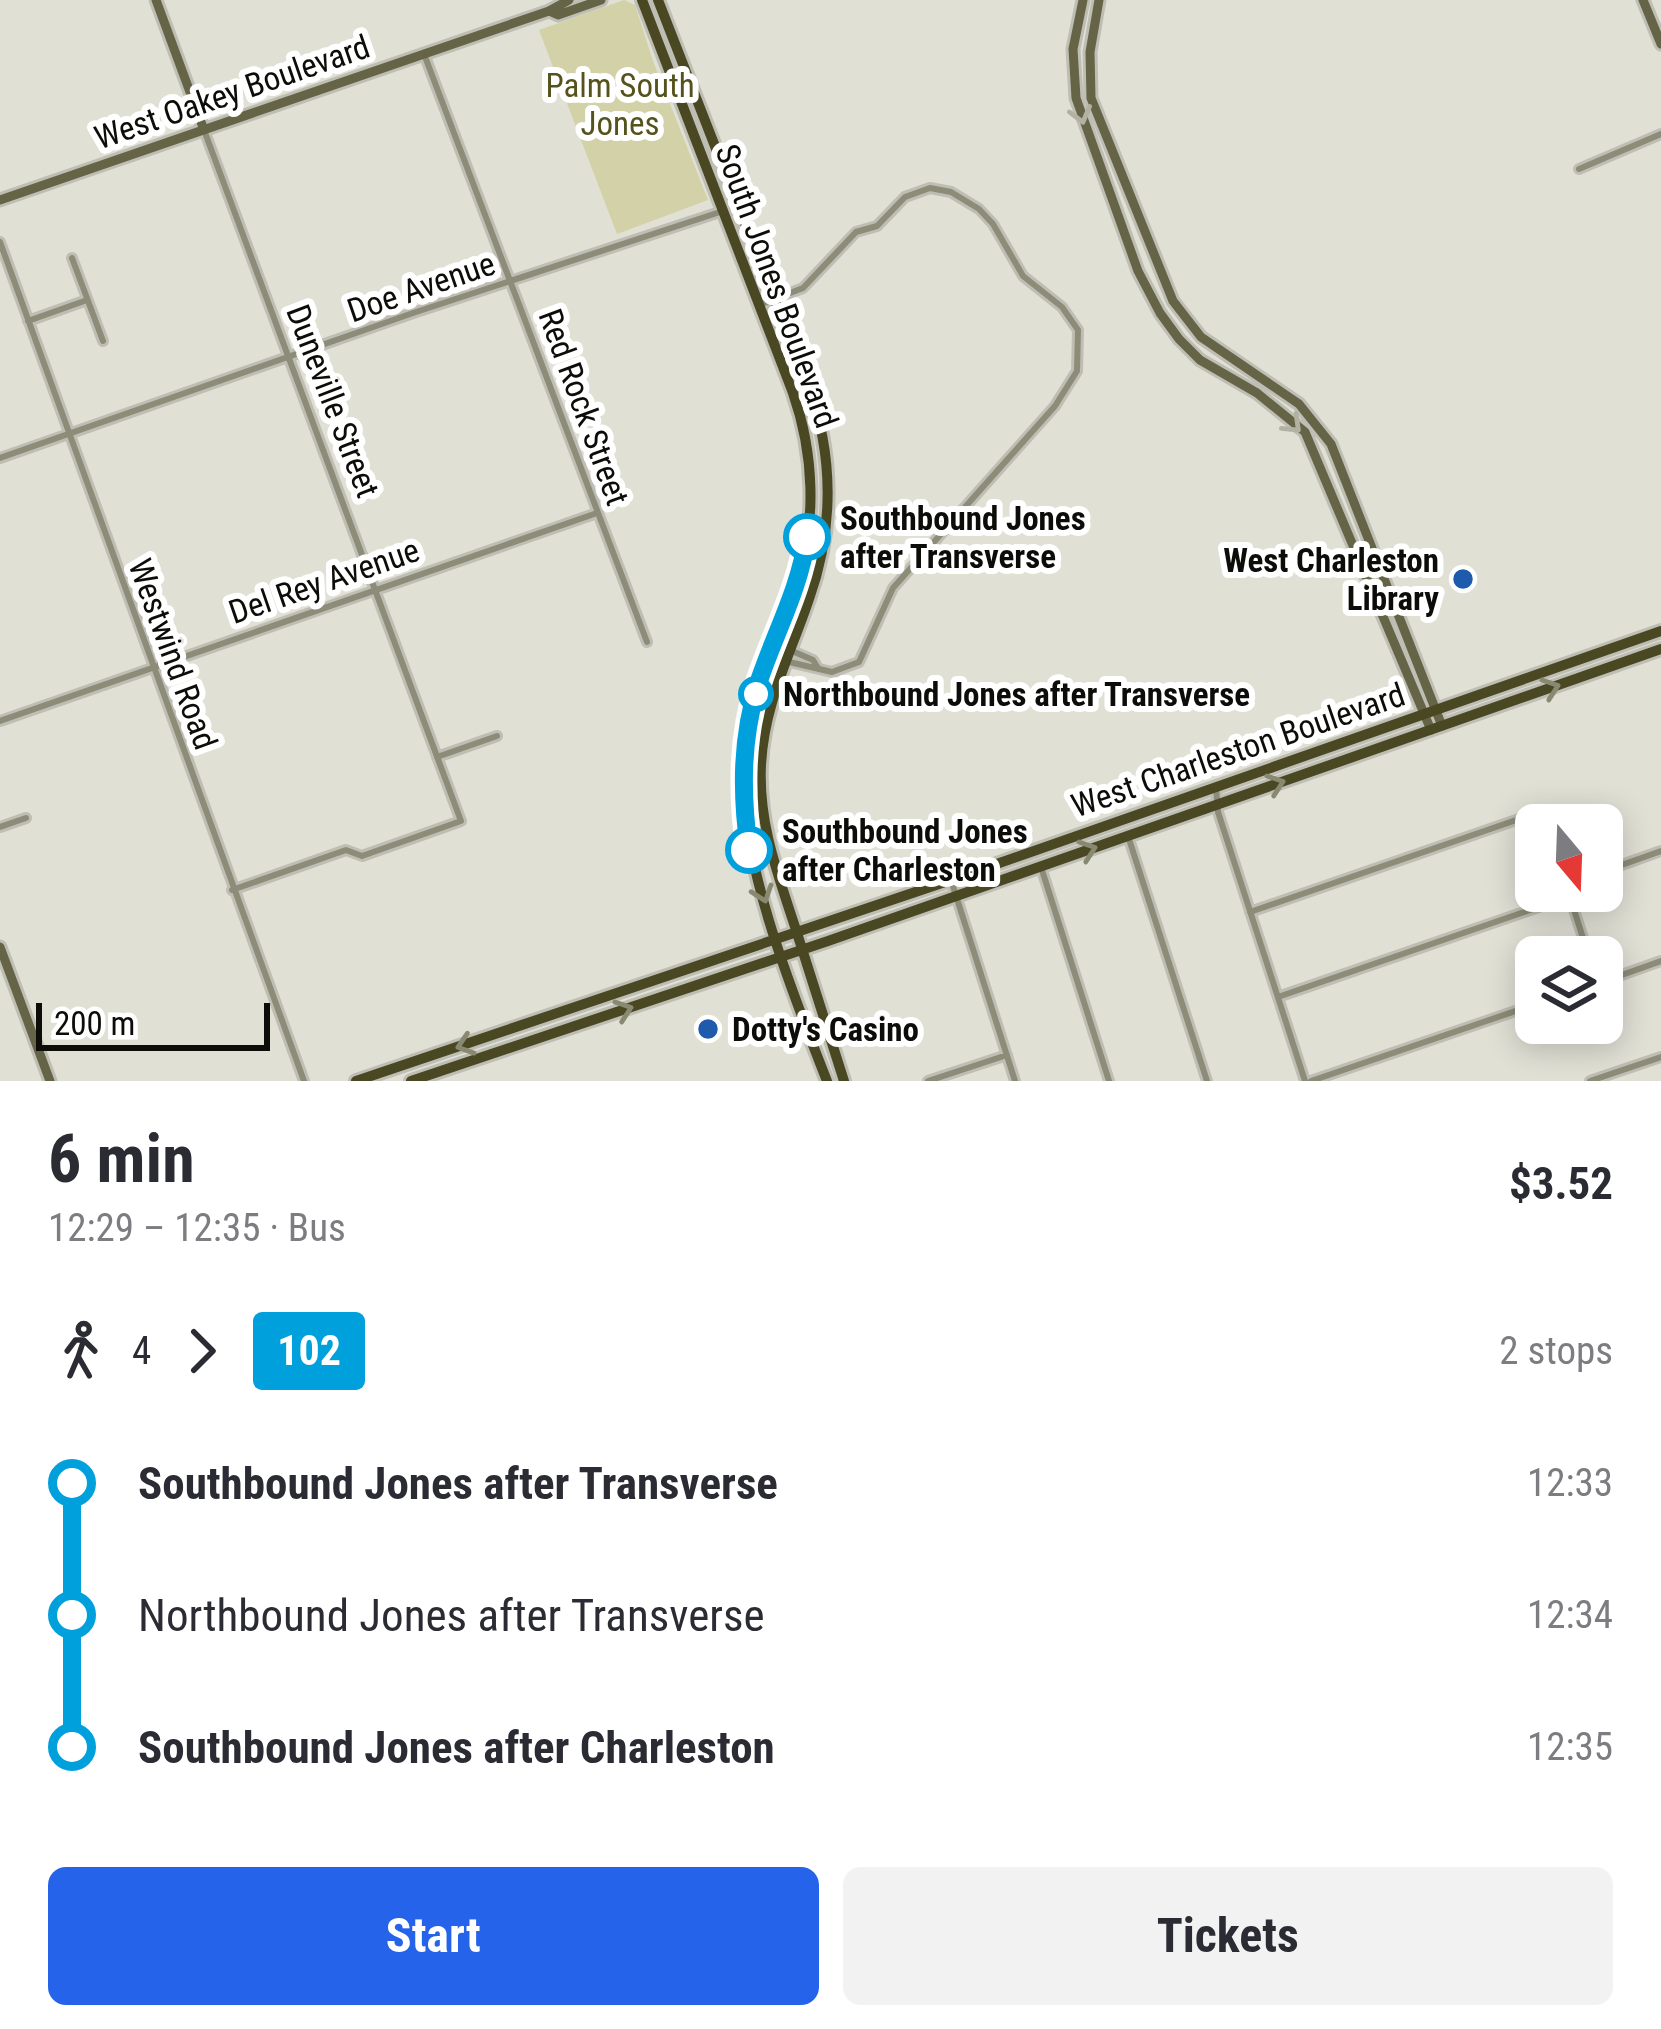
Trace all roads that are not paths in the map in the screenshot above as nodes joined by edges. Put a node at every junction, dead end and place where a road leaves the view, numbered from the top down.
1 (156, 0) edge
2 (569, 0) edge
3 (601, 0) edge
4 (642, 0) edge
5 (658, 0) edge
6 (1083, 0) edge
7 (1099, 0) edge
8 (1643, 0) edge
9 (549, 11) junction
10 (1661, 44) edge
11 (1073, 49) junction
12 (1090, 52) junction
13 (424, 54) junction
14 (204, 130) junction
15 (1661, 134) edge
16 (1111, 152) junction
17 (1094, 157) junction
18 (1579, 169) dead end
19 (0, 200) edge
20 (724, 211) junction
21 (0, 242) edge
22 (72, 258) dead end
23 (512, 280) junction
24 (776, 299) junction
25 (88, 300) junction
26 (759, 305) junction
27 (28, 321) junction
28 (1193, 328) junction
29 (1179, 339) junction
30 (103, 341) dead end
31 (288, 358) junction
32 (69, 434) junction
33 (825, 446) junction
34 (807, 448) junction
35 (0, 458) edge
36 (1348, 490) junction
37 (1333, 496) junction
38 (598, 513) junction
39 (375, 588) junction
40 (1661, 631) edge
41 (778, 632) junction
42 (646, 642) dead end
43 (771, 649) junction
44 (1661, 649) edge
45 (788, 655) junction
46 (152, 667) junction
47 (780, 674) junction
48 (1430, 711) junction
49 (0, 721) edge
50 (1437, 728) junction
51 (497, 736) dead end
52 (437, 757) junction
53 (1216, 786) junction
54 (1216, 805) junction
55 (26, 818) dead end
56 (1515, 821) edge
57 (0, 827) edge
58 (1128, 836) junction
59 (1051, 844) junction
60 (1661, 851) edge
61 (1623, 864) edge
62 (1041, 866) junction
63 (1015, 875) junction
64 (951, 880) junction
65 (232, 890) junction
66 (956, 896) junction
67 (1250, 911) junction
68 (1518, 912) edge
69 (796, 931) junction
70 (777, 938) junction
71 (0, 947) edge
72 (802, 950) junction
73 (783, 957) junction
74 (1661, 961) edge
75 (1623, 975) edge
76 (1278, 997) junction
77 (1515, 1011) edge
78 (521, 1027) junction
79 (526, 1043) junction
80 (1007, 1055) junction
81 (1661, 1057) edge
82 (50, 1081) edge
83 (304, 1081) edge
84 (356, 1081) edge
85 (411, 1081) edge
86 (827, 1081) edge
87 (844, 1081) edge
88 (928, 1081) edge
89 (1015, 1081) edge
90 (1109, 1081) edge
91 (1207, 1081) edge
92 (1308, 1081) edge
93 (1590, 1081) edge

1 - 14 street, Duneville Street
2 - 9 street, West Oakey Boulevard
3 - 9 street, West Oakey Boulevard
4 - 20 main road, South Jones Boulevard
5 - 24 main road, South Jones Boulevard
6 - 11 street
7 - 12 street
8 - 10 street
9 - 13 street, West Oakey Boulevard
11 - 12 street
11 -> 17 street
12 - 16 street
13 - 14 street, West Oakey Boulevard
13 - 23 street, Red Rock Street
14 - 19 street, West Oakey Boulevard
14 - 31 street, Duneville Street
15 - 18 street
16 - 17 street
16 - 28 street
17 - 29 street
20 - 23 street, Doe Avenue
20 - 26 main road, South Jones Boulevard
21 - 27 street, Westwind Road
22 - 25 street
23 - 31 street, Doe Avenue
23 - 38 street, Red Rock Street
24 - 26 street
24 - 33 main road, South Jones Boulevard
24 - 45 street
25 - 27 street
25 - 30 street
26 - 34 main road, South Jones Boulevard
27 - 32 street, Westwind Road
28 - 29 street
28 - 36 street
29 -> 37 street
31 - 32 street, Doe Avenue
31 - 39 street, Duneville Street
32 - 35 street, Doe Avenue
32 - 46 street, Westwind Road
33 - 34 main road
33 - 45 main road, South Jones Boulevard
34 - 41 main road, South Jones Boulevard
36 - 37 street
36 - 48 street
37 - 48 street
38 - 39 street, Del Rey Avenue
38 - 42 street, Red Rock Street
39 - 46 street, Del Rey Avenue
39 - 52 street, Duneville Street
40 - 48 main road, West Charleston Boulevard
41 - 43 main road, South Jones Boulevard
41 - 45 main road
43 - 47 main road
43 -> 70 main road, South Jones Boulevard
50 -> 44 main road, West Charleston Boulevard
45 - 47 main road, South Jones Boulevard
46 - 49 street, Del Rey Avenue
46 - 65 street, Westwind Road
47 - 69 main road, South Jones Boulevard
48 - 50 street
48 - 53 main road, West Charleston Boulevard
54 -> 50 main road, West Charleston Boulevard
51 - 52 street
52 - 65 street, Duneville Street
53 - 54 street
53 - 59 main road, West Charleston Boulevard
54 - 58 main road, West Charleston Boulevard
54 - 67 street
55 - 57 street
56 - 67 street
62 -> 58 main road, West Charleston Boulevard
58 - 91 street
59 - 63 main road
59 - 64 main road, West Charleston Boulevard
60 - 61 street
62 - 63 main road, West Charleston Boulevard
62 - 90 street
63 - 66 main road, West Charleston Boulevard
64 - 66 street
64 - 69 main road, West Charleston Boulevard
65 - 83 street, Westwind Road
66 - 72 main road, West Charleston Boulevard
66 - 80 street
67 - 76 street
68 - 76 street
69 - 70 main road, West Charleston Boulevard
69 - 72 main road, South Jones Boulevard
70 - 73 main road, South Jones Boulevard
70 - 78 main road, West Charleston Boulevard
71 - 82 street
72 - 73 main road, West Charleston Boulevard
72 - 87 main road, South Jones Boulevard
79 -> 73 main road, West Charleston Boulevard
73 - 86 main road, South Jones Boulevard
74 - 75 street
76 - 92 street
77 - 92 street
78 - 79 main road
78 -> 84 main road, West Charleston Boulevard
79 - 85 main road, West Charleston Boulevard
80 - 88 street
80 - 89 street
81 - 93 street

